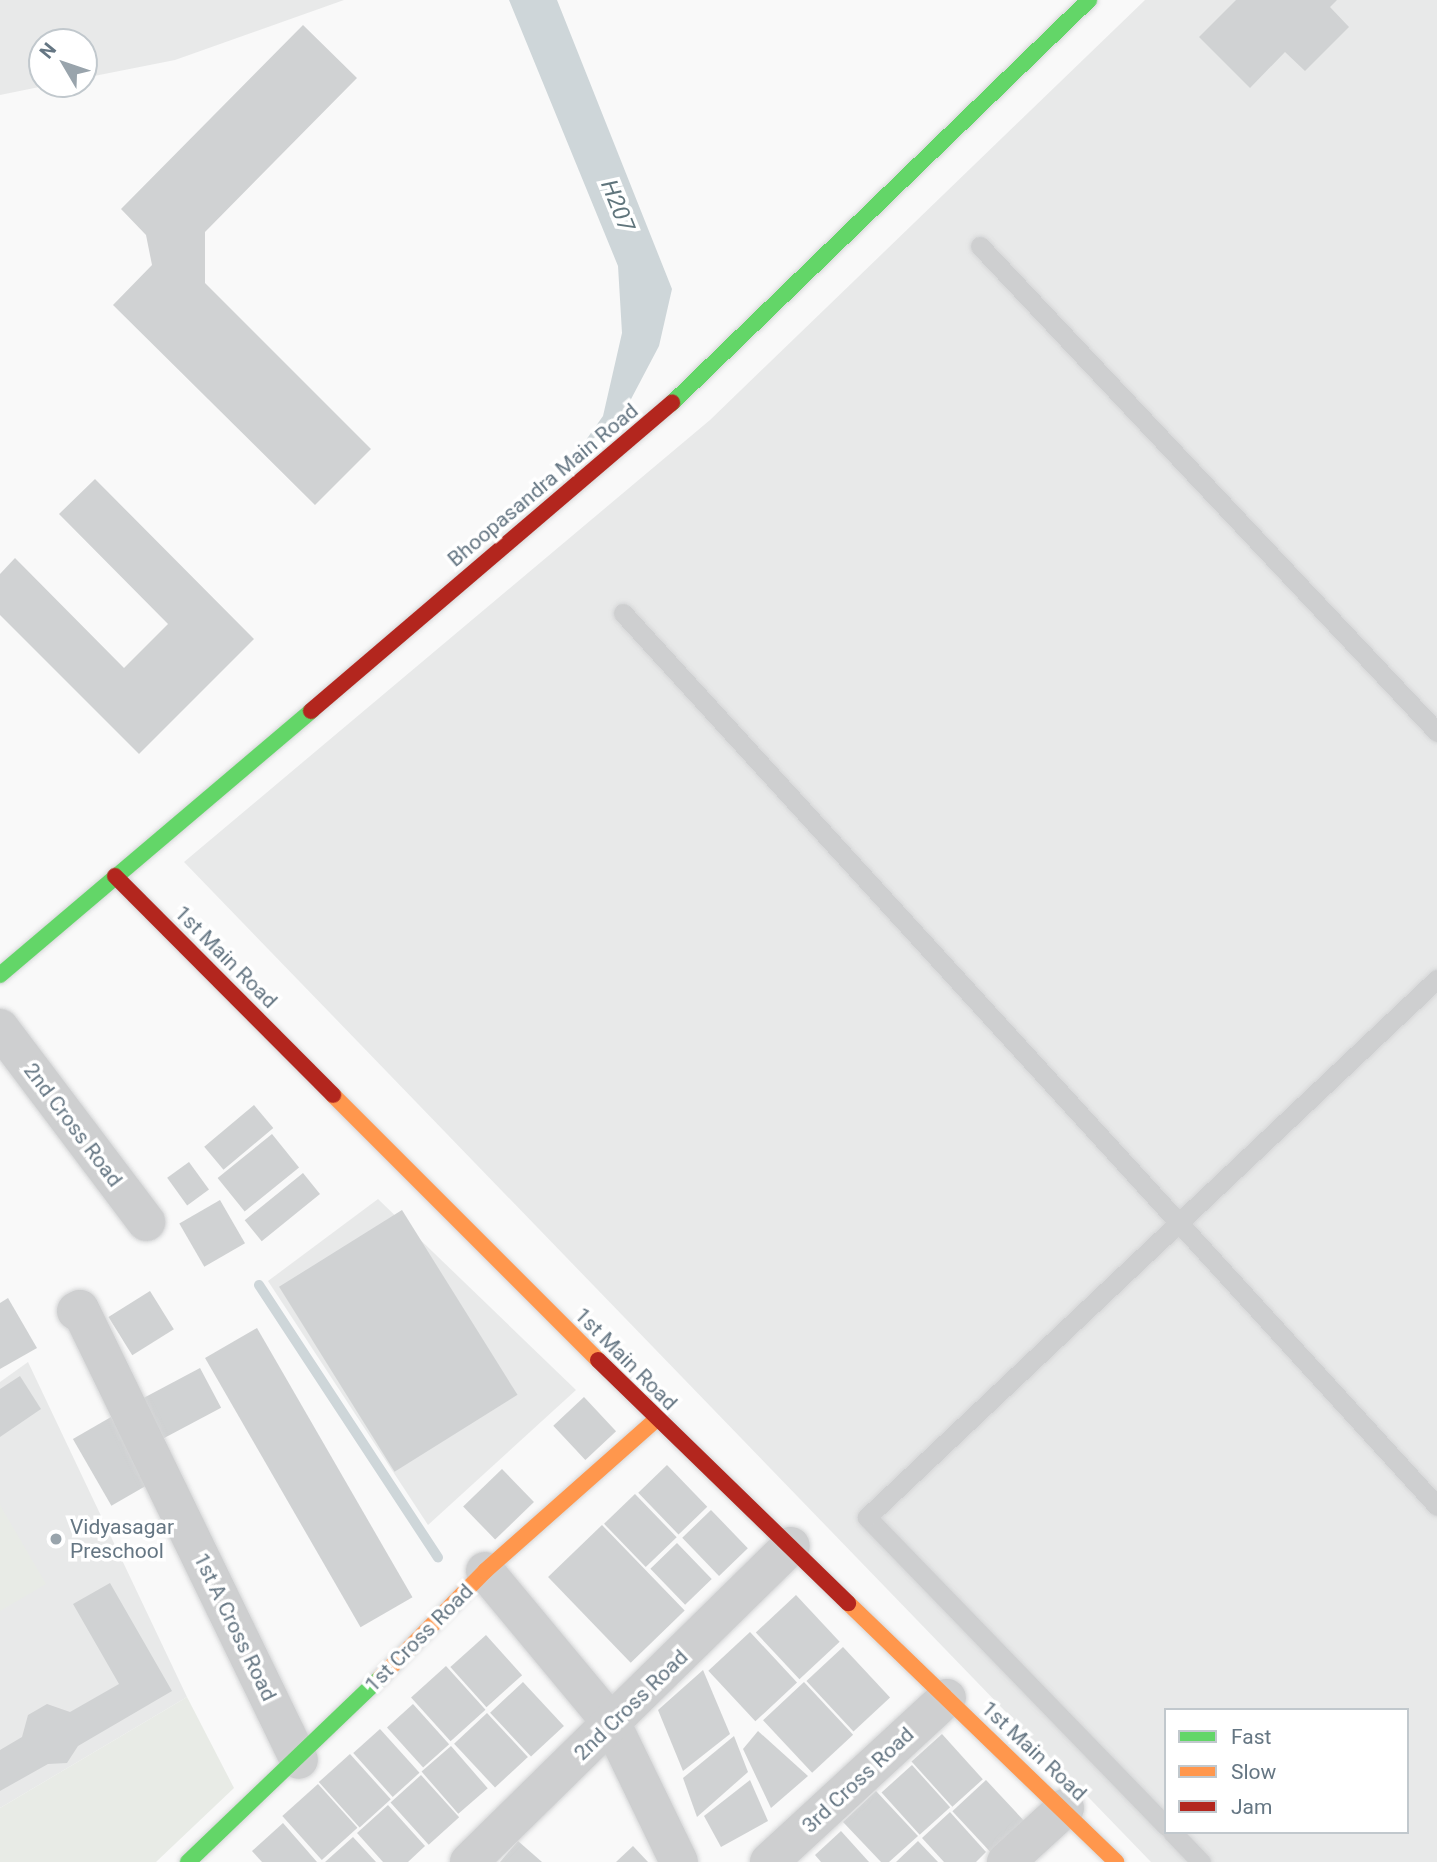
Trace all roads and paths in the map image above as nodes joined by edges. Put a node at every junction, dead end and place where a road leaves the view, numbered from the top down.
1 (1089, 0) edge
2 (980, 246) dead end
3 (623, 613) dead end
4 (1437, 732) edge
5 (115, 876) junction
6 (2, 968) edge
7 (1437, 979) edge
8 (0, 1028) edge
9 (146, 1222) dead end
10 (1179, 1223) junction
11 (76, 1311) dead end
12 (657, 1419) junction
13 (1437, 1506) edge
14 (791, 1546) junction
15 (485, 1571) junction
16 (947, 1698) junction
17 (612, 1724) junction
18 (299, 1760) junction
19 (1065, 1808) junction
20 (1164, 1824) edge
21 (1174, 1834) edge
22 (188, 1862) edge
23 (469, 1862) edge
24 (679, 1862) edge
25 (769, 1862) edge
26 (1006, 1862) edge
27 (1116, 1862) edge
28 (1201, 1862) edge

1 - 5 street, Bhoopasandra Main Road
2 - 4 lane
3 - 10 lane
5 - 6 street, Bhoopasandra Main Road
5 - 12 street, 1st Main Road
7 - 10 lane
8 - 9 street, 2nd Cross Road
10 - 13 lane
10 - 20 lane
11 - 18 street, 1st A Cross Road
12 - 14 street, 1st Main Road
12 - 15 street, 1st Cross Road
14 - 16 street, 1st Main Road
14 - 17 street, 2nd Cross Road
15 - 17 street
15 - 18 street, 1st Cross Road
16 - 19 street, 1st Main Road
16 - 25 street, 3rd Cross Road
17 - 23 street, 2nd Cross Road
17 - 24 street
18 - 22 street, 1st Cross Road
19 - 26 street
19 - 27 street, 1st Main Road
21 - 28 lane

